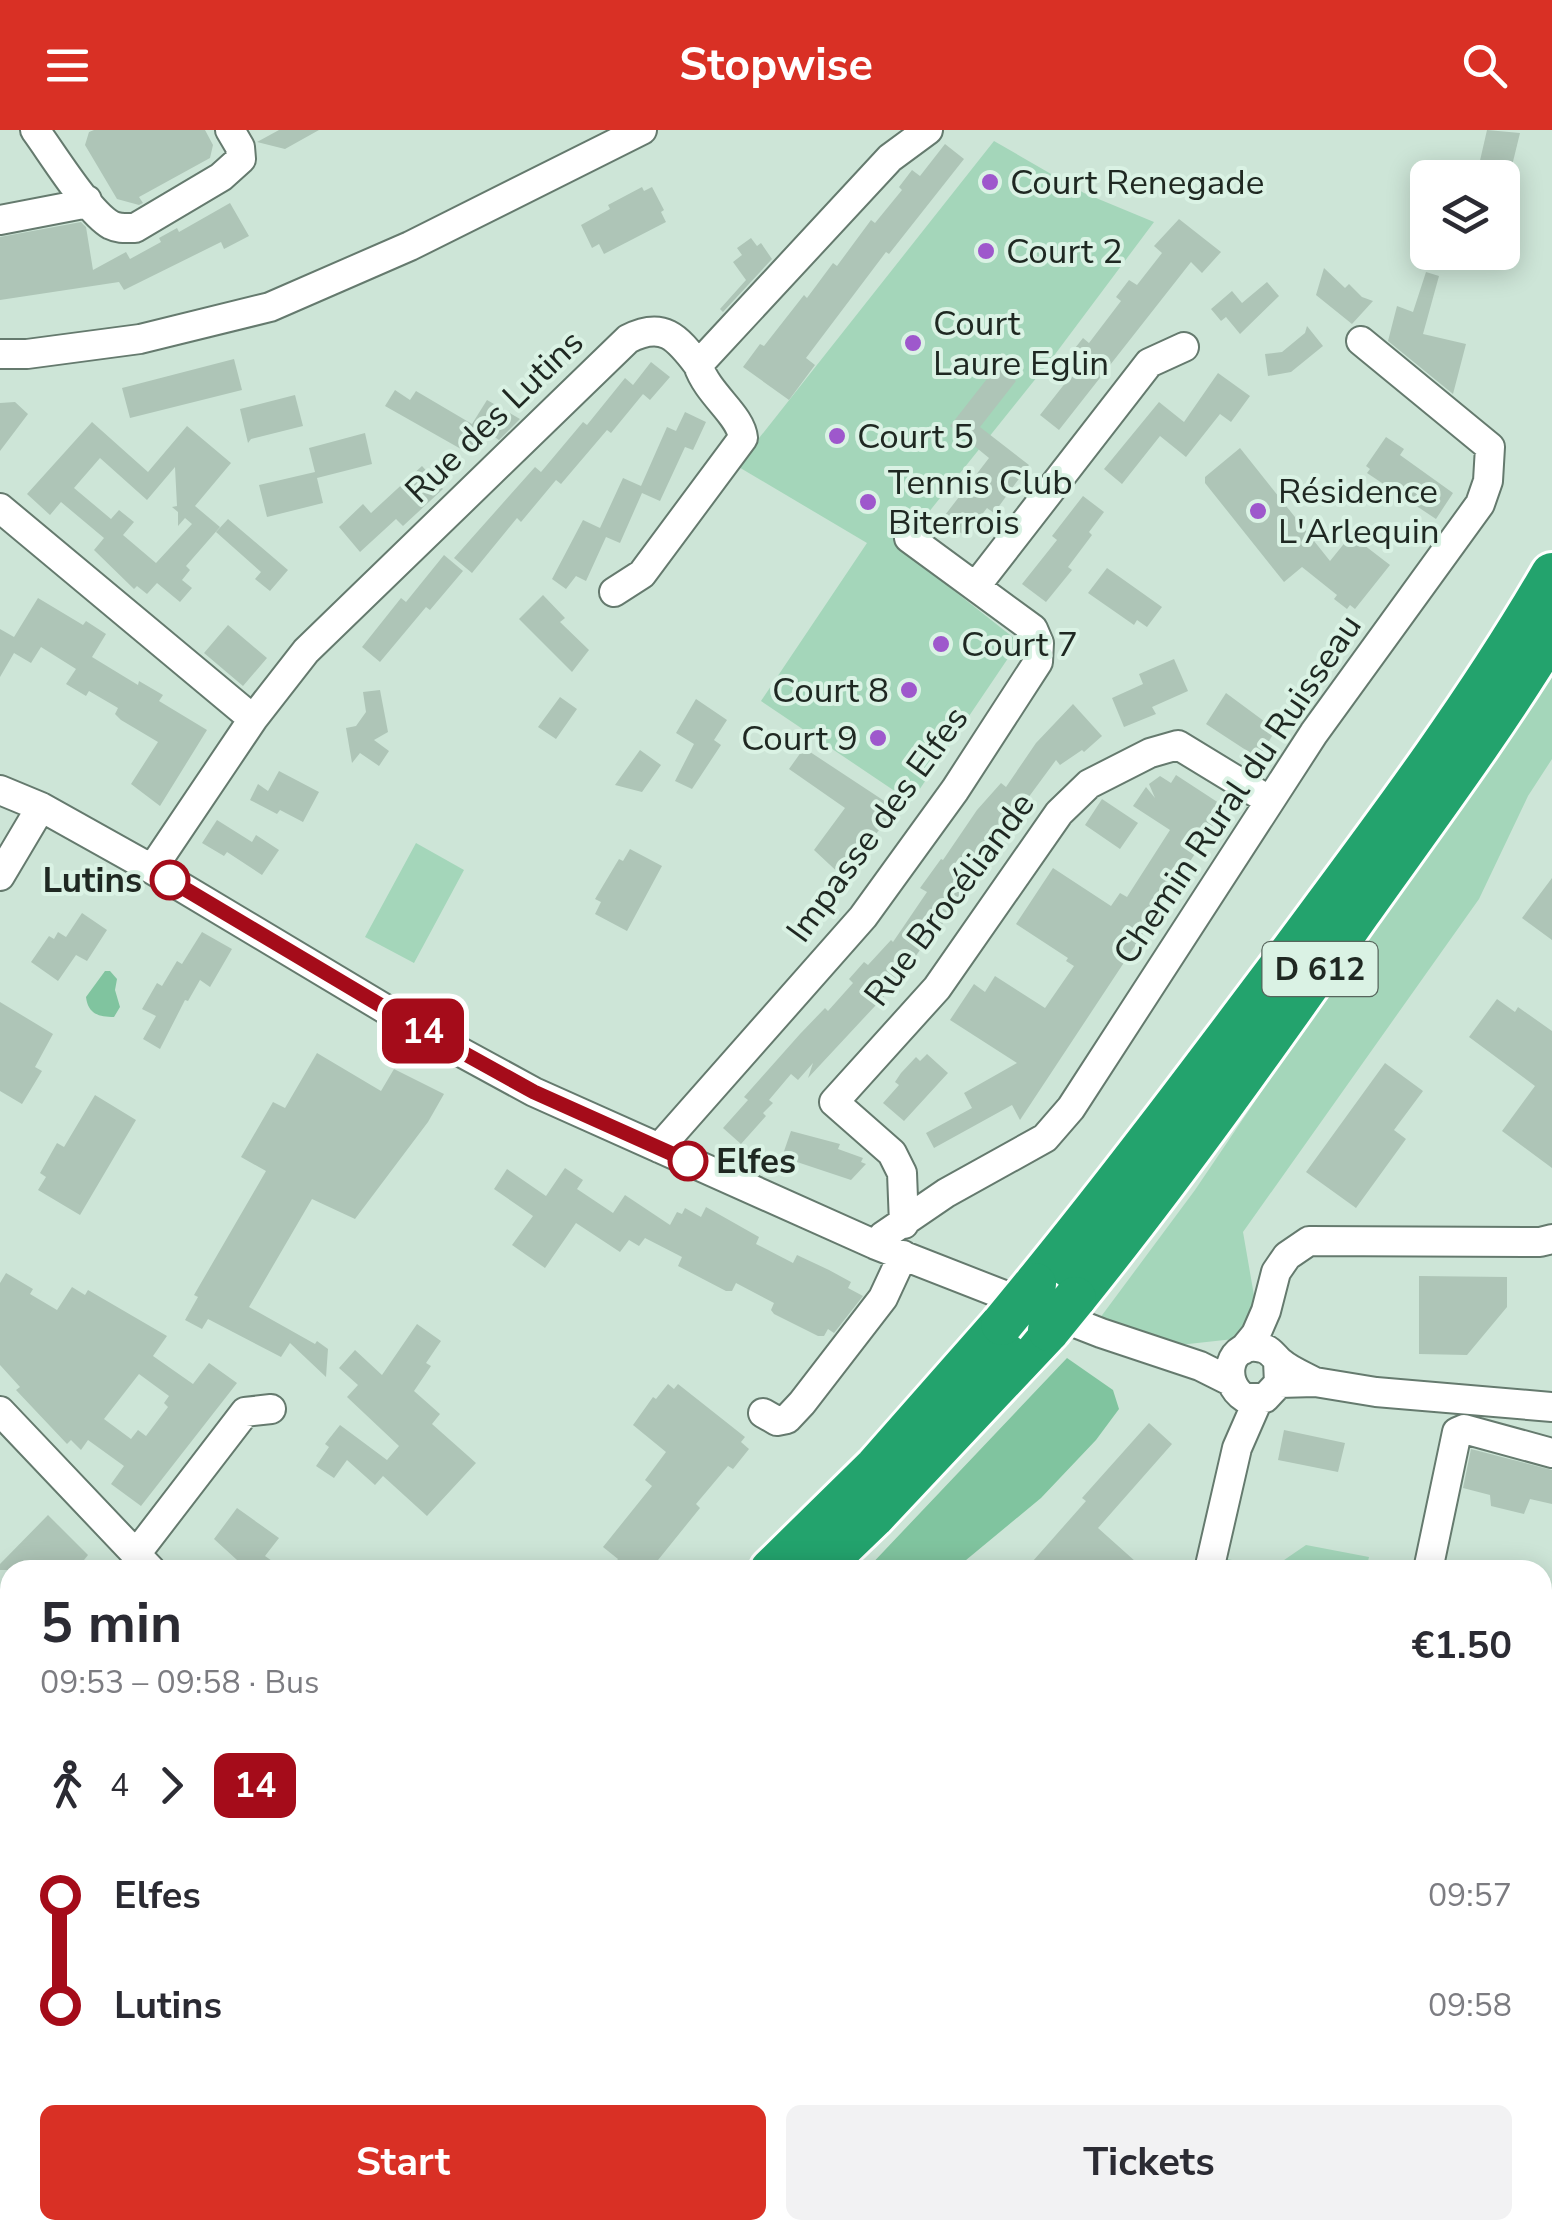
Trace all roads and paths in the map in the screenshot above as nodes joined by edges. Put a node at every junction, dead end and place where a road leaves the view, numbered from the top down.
1 (230, 130) edge
2 (642, 130) edge
3 (928, 130) edge
4 (45, 133) edge
5 (87, 200) junction
6 (0, 220) edge
7 (1362, 340) dead end
8 (1184, 347) dead end
9 (0, 354) edge
10 (698, 365) junction
11 (0, 508) edge
12 (909, 538) dead end
13 (1552, 574) edge
14 (976, 586) junction
15 (614, 592) dead end
16 (1552, 632) edge
17 (253, 719) junction
18 (0, 790) edge
19 (1270, 802) junction
20 (41, 807) junction
21 (152, 869) junction
22 (0, 876) edge
23 (659, 1148) junction
24 (904, 1224) junction
25 (1552, 1239) edge
26 (890, 1250) junction
27 (1038, 1328) junction
28 (1253, 1371) junction
29 (1552, 1407) edge
30 (271, 1409) dead end
31 (0, 1411) edge
32 (762, 1414) dead end
33 (1552, 1453) edge
34 (142, 1560) edge
35 (145, 1560) edge
36 (781, 1560) edge
37 (829, 1560) edge
38 (855, 1560) edge
39 (1211, 1560) edge
40 (1430, 1560) edge

1 - 5 street
2 - 9 street
3 - 10 street
4 - 5 street
5 - 6 street
7 - 19 street, Chemin Rural du Ruisseau
8 - 14 street
10 - 15 street
10 - 17 street, Rue des Lutins
11 - 17 street
12 - 14 street, Impasse des Elfes
13 - 27 highway, D 612, bridge
14 - 23 street, Impasse des Elfes
16 - 27 highway, D 612
17 - 21 street, Rue des Lutins
18 - 20 street
19 - 24 street, Chemin Rural du Ruisseau
19 - 24 street, Rue Brocéliande
20 - 21 street
20 - 22 street
21 - 23 street
23 - 26 street
24 - 26 street, Chemin Rural du Ruisseau
25 - 28 street
26 - 28 street
26 - 32 street
27 - 36 highway, D 612
27 - 37 highway, D 612
27 - 38 highway
28 - 29 street
28 - 39 street
30 - 35 street
31 - 34 street
33 - 40 street

